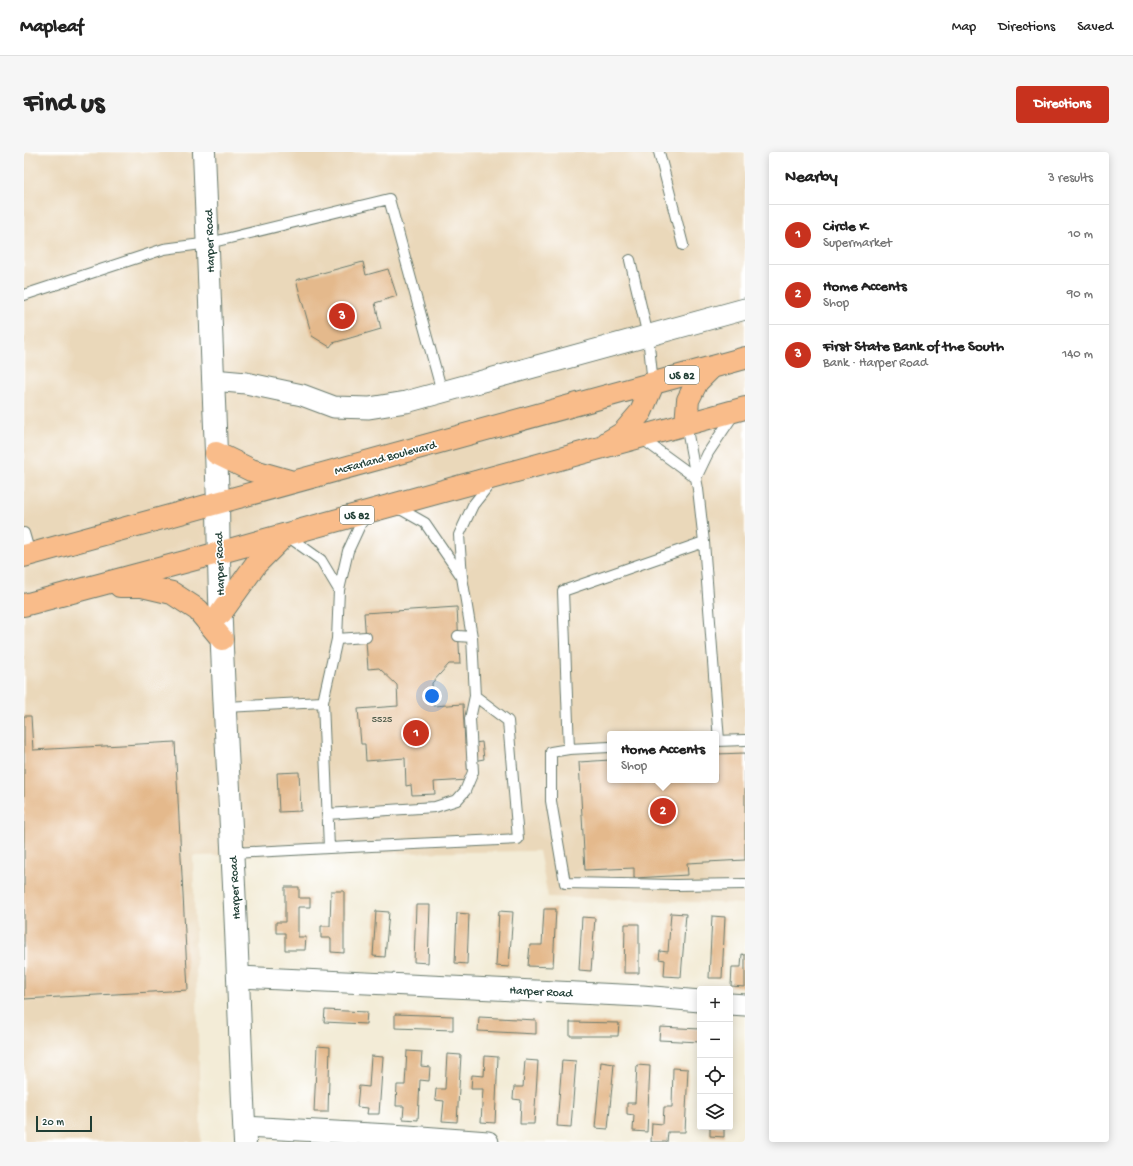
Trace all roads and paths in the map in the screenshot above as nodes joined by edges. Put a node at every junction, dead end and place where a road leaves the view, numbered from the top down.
1 (204, 152) edge
2 (659, 152) edge
3 (209, 243) junction
4 (683, 245) dead end
5 (630, 260) dead end
6 (24, 295) edge
7 (745, 309) edge
8 (648, 336) junction
9 (745, 358) edge
10 (712, 367) junction
11 (213, 380) junction
12 (653, 384) junction
13 (442, 392) junction
14 (741, 409) edge
15 (686, 424) junction
16 (640, 437) junction
17 (593, 450) junction
18 (216, 453) junction
19 (495, 477) junction
20 (696, 478) junction
21 (292, 482) junction
22 (218, 502) junction
23 (379, 509) junction
24 (24, 533) edge
25 (285, 535) junction
26 (704, 542) junction
27 (218, 554) junction
28 (27, 555) edge
29 (462, 577) junction
30 (96, 586) junction
31 (339, 590) junction
32 (24, 605) edge
33 (221, 614) junction
34 (458, 636) dead end
35 (366, 637) dead end
36 (472, 637) junction
37 (222, 639) junction
38 (337, 639) junction
39 (475, 696) junction
40 (323, 702) junction
41 (225, 707) junction
42 (716, 731) edge
43 (745, 740) edge
44 (719, 741) edge
45 (607, 747) edge
46 (568, 749) junction
47 (327, 814) junction
48 (329, 848) junction
49 (233, 853) junction
50 (745, 884) edge
51 (239, 977) junction
52 (697, 1001) edge
53 (733, 1004) edge
54 (745, 1005) edge
55 (245, 1134) edge
56 (408, 1139) edge
57 (488, 1142) edge

1 - 3 street, Harper Road
2 - 4 lane
3 - 6 lane
3 - 11 street, Harper Road
3 - 13 lane
5 - 8 lane
7 - 8 street
8 - 12 lane
8 - 13 street
9 - 10 highway, McFarland Boulevard / US 82
10 - 12 highway, McFarland Boulevard / US 82
10 - 15 highway
11 - 13 street
11 - 18 street, Harper Road
12 - 17 highway
12 - 21 highway, McFarland Boulevard / US 82
14 - 15 highway, US 82
14 - 20 lane
15 - 16 highway, US 82
15 - 20 lane
16 - 17 highway, US 82
16 - 20 lane
17 - 19 highway, US 82
18 - 21 highway
18 - 22 street, Harper Road
19 - 23 highway, US 82
19 - 29 lane
20 - 26 lane
21 - 22 highway, McFarland Boulevard / US 82
22 - 27 street, Harper Road
22 - 28 highway, McFarland Boulevard / US 82
23 - 25 highway, US 82
23 - 29 lane
23 - 31 lane
24 - 28 lane
25 - 27 highway, US 82
25 - 31 lane
25 - 33 highway
26 - 42 lane
26 - 46 lane
27 - 30 highway, US 82
27 - 33 street, Harper Road
29 - 36 lane
30 - 32 highway, US 82
30 - 37 highway
31 - 38 lane
33 - 37 street, Harper Road
34 - 36 lane
35 - 38 lane
36 - 39 lane
37 - 41 street, Harper Road
38 - 40 lane
39 - 47 lane
39 - 48 lane
40 - 41 lane
40 - 47 lane
41 - 49 street, Harper Road
43 - 44 lane
45 - 46 lane
46 - 50 lane
47 - 48 lane
48 - 49 lane
49 - 51 street, Harper Road
51 - 52 street, Harper Road
51 - 55 street, Harper Road
53 - 54 street
55 - 56 street, Harper Road
56 - 57 street, Harper Road

